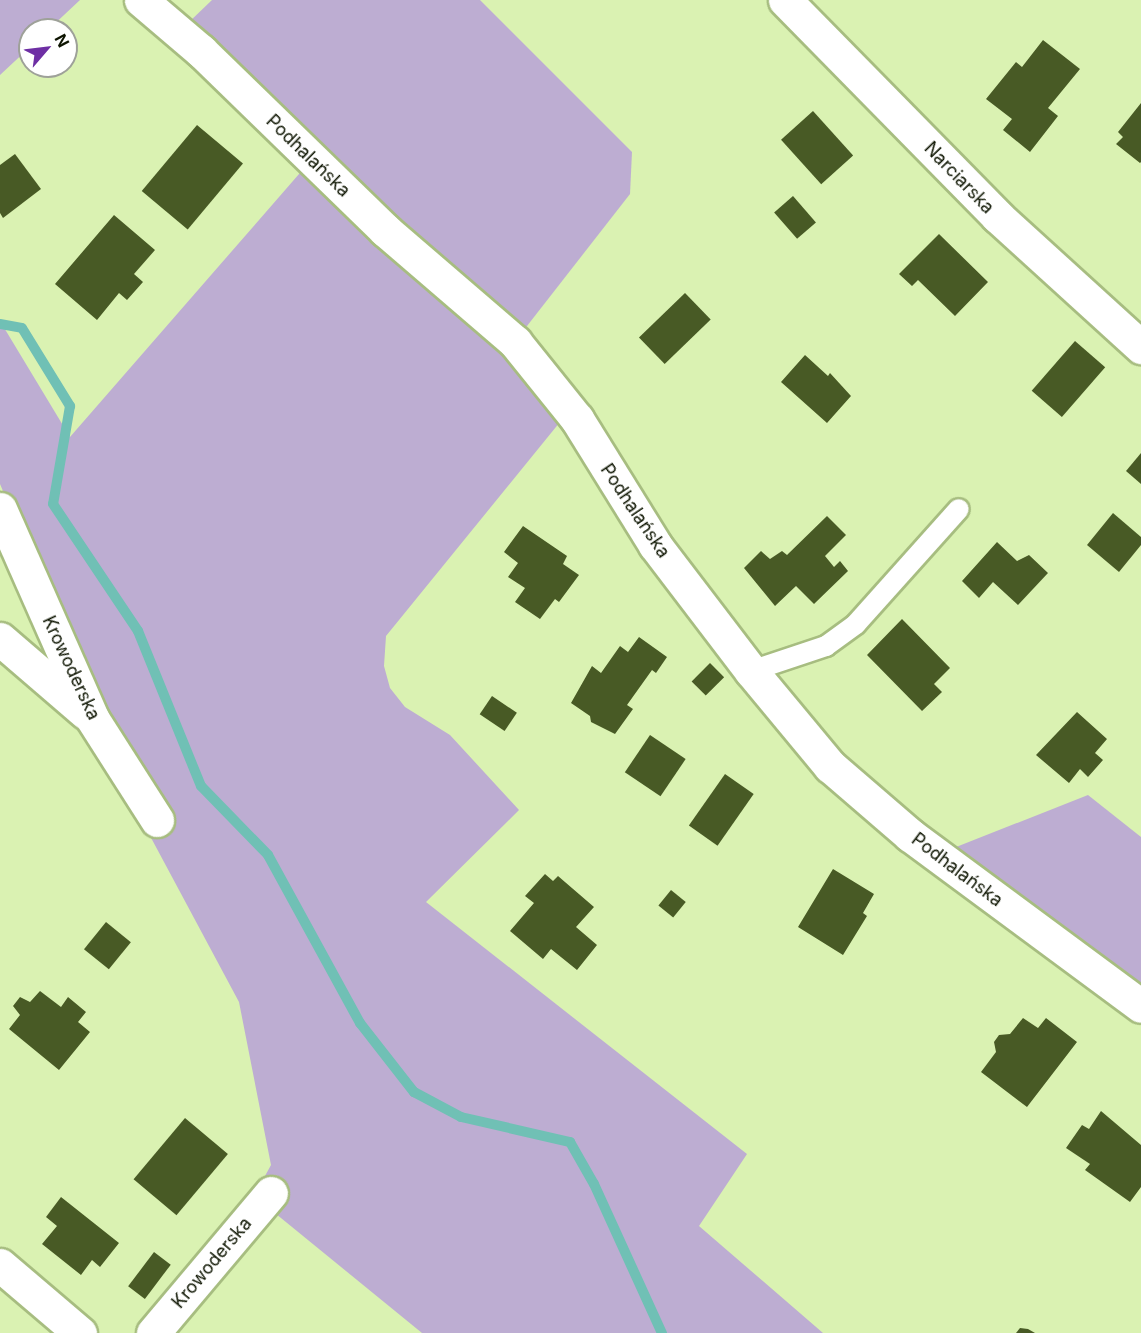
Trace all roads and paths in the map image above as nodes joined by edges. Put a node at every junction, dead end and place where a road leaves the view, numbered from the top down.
1 (141, 0) edge
2 (785, 0) edge
3 (1141, 348) edge
4 (0, 509) edge
5 (959, 509) dead end
6 (0, 639) edge
7 (751, 671) junction
8 (92, 718) junction
9 (157, 820) dead end
10 (1141, 1006) edge
11 (271, 1193) dead end
12 (0, 1265) edge
13 (80, 1333) edge
14 (153, 1333) edge

1 - 7 street, Podhalańska
2 - 3 street, Narciarska
4 - 8 street, Krowoderska
5 - 7 lane
6 - 8 street
7 - 10 street, Podhalańska
8 - 9 street, Krowoderska
11 - 14 street, Krowoderska
12 - 13 street

